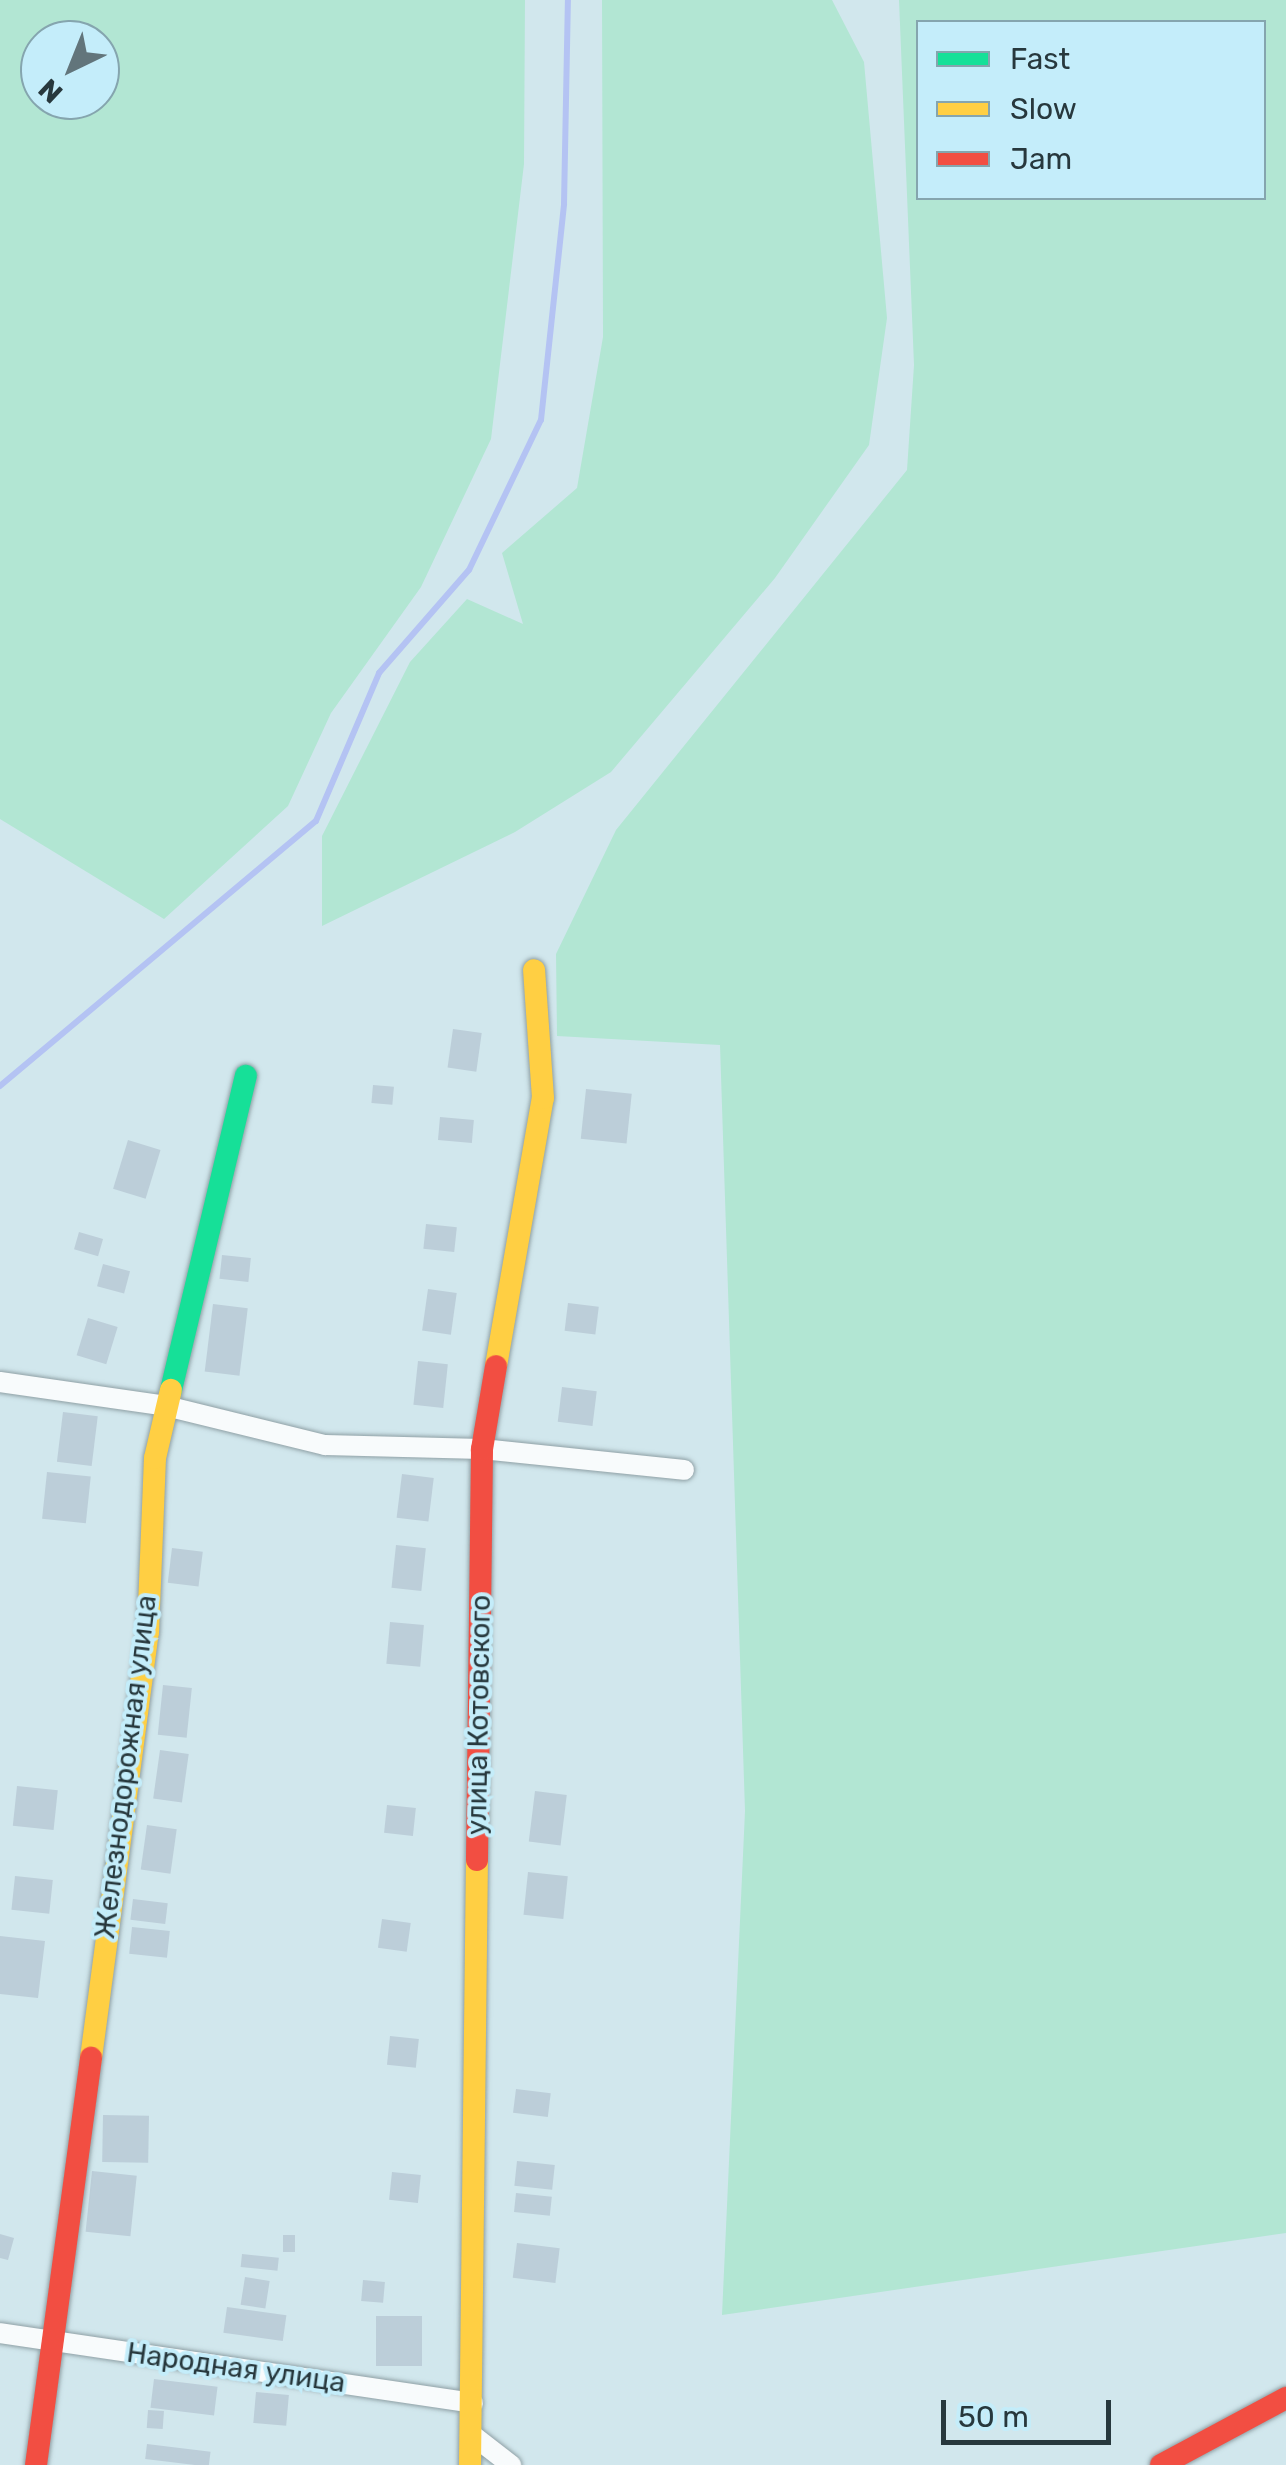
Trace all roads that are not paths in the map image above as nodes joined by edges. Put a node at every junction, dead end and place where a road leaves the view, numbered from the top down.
1 (534, 970) dead end
2 (246, 1076) dead end
3 (0, 1382) edge
4 (166, 1406) junction
5 (482, 1449) junction
6 (684, 1470) dead end
7 (0, 2333) edge
8 (47, 2340) junction
9 (1286, 2398) edge
10 (473, 2402) junction
11 (472, 2434) junction
12 (36, 2465) edge
13 (470, 2465) edge
14 (511, 2465) edge
15 (1161, 2465) edge

1 - 5 street, улица Котовского
2 - 4 street, Железнодорожная улица
3 - 4 street
4 - 5 street
4 - 8 street, Железнодорожная улица
5 - 6 street
5 - 10 street, улица Котовского
7 - 8 street, Народная улица
8 - 10 street, Народная улица
8 - 12 street, Железнодорожная улица
9 - 15 street
10 - 11 street, улица Котовского
11 - 13 street, улица Котовского
11 - 14 street

